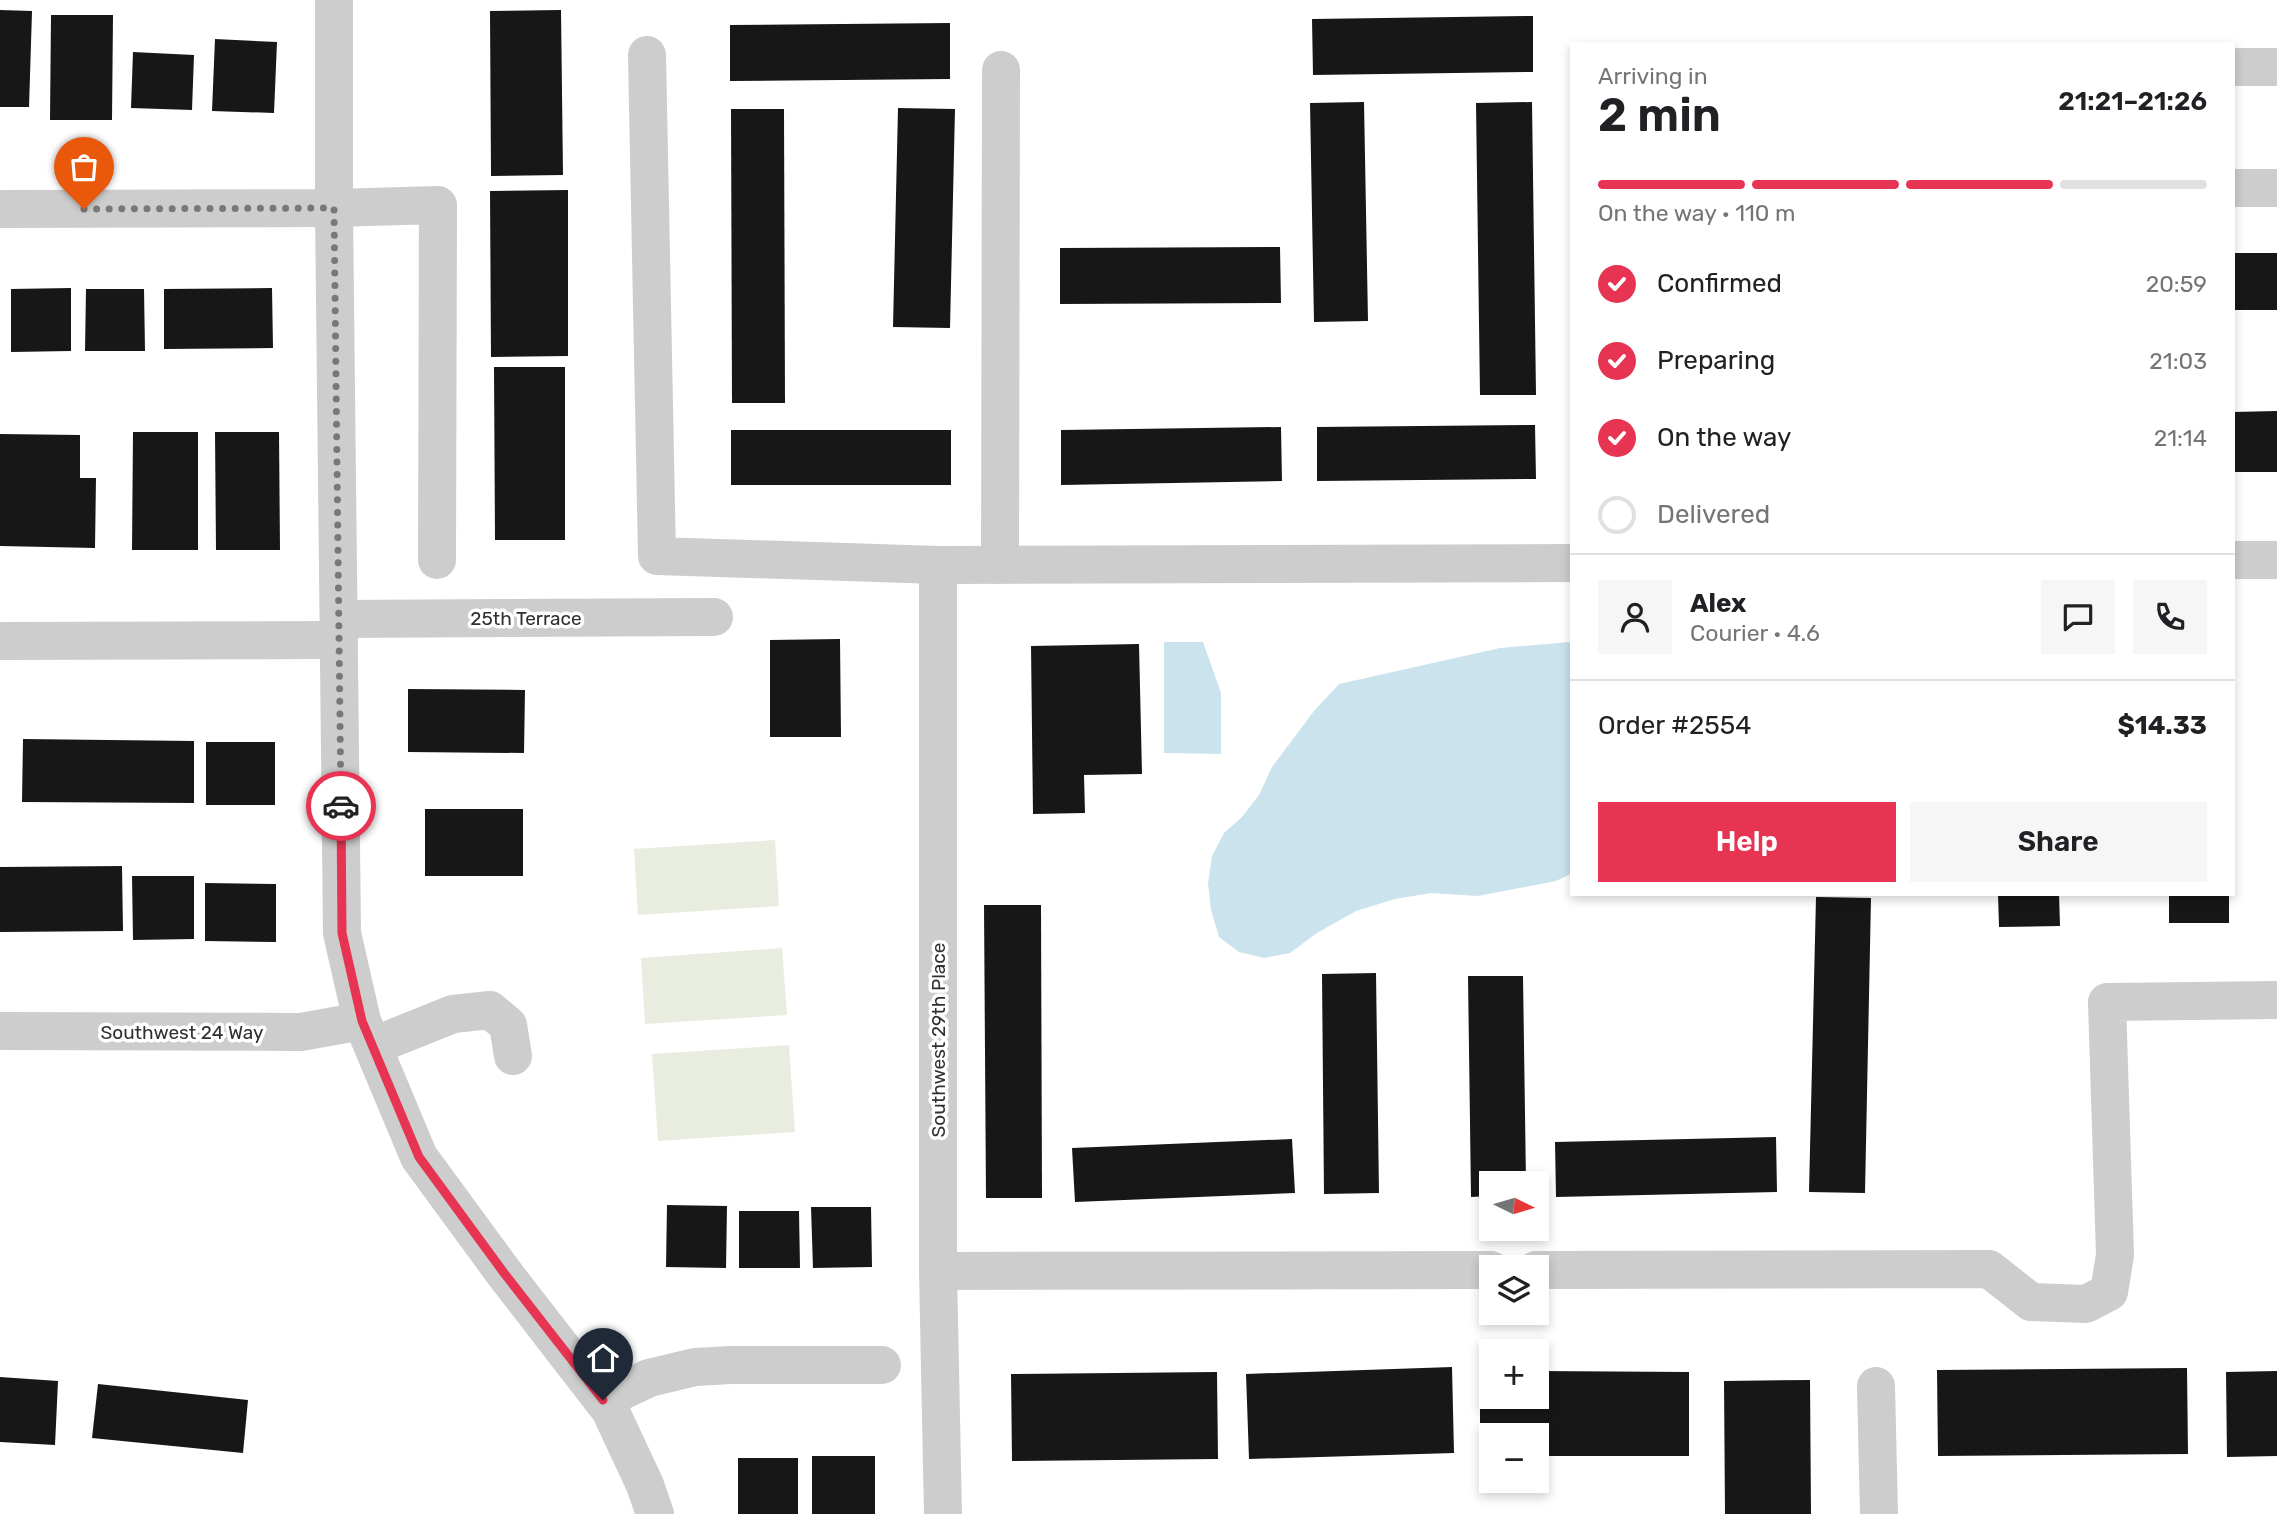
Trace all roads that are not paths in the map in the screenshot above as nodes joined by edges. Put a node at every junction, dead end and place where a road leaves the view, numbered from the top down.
1 (334, 0) edge
2 (647, 55) dead end
3 (2235, 67) edge
4 (2277, 67) edge
5 (1001, 70) dead end
6 (2235, 188) edge
7 (2277, 188) edge
8 (334, 208) junction
9 (0, 209) edge
10 (437, 560) dead end
11 (2277, 560) edge
12 (2235, 561) edge
13 (1570, 563) edge
14 (938, 565) junction
15 (1000, 565) junction
16 (713, 617) dead end
17 (339, 629) junction
18 (0, 641) edge
19 (2277, 1000) edge
20 (0, 1031) edge
21 (368, 1033) junction
22 (513, 1056) dead end
23 (1479, 1270) edge
24 (1549, 1270) edge
25 (938, 1271) junction
26 (882, 1365) dead end
27 (1876, 1386) dead end
28 (603, 1400) junction
29 (655, 1514) edge
30 (943, 1514) edge
31 (1880, 1514) edge

1 - 8 street
2 - 14 street
3 - 4 street
5 - 15 street
6 - 7 street
8 - 9 street
8 - 10 street
8 - 17 street
11 - 12 street
13 - 15 street
14 - 15 street
14 - 25 street, Southwest 29th Place
16 - 17 street, 25th Terrace
17 - 18 street, 25th Terrace
17 - 21 street
19 - 24 street
20 - 21 street, Southwest 24 Way
21 - 22 street, Southwest 24 Way
21 - 28 street
23 - 25 street
25 - 30 street, Southwest 29th Place
26 - 28 street
27 - 31 street
28 - 29 street

